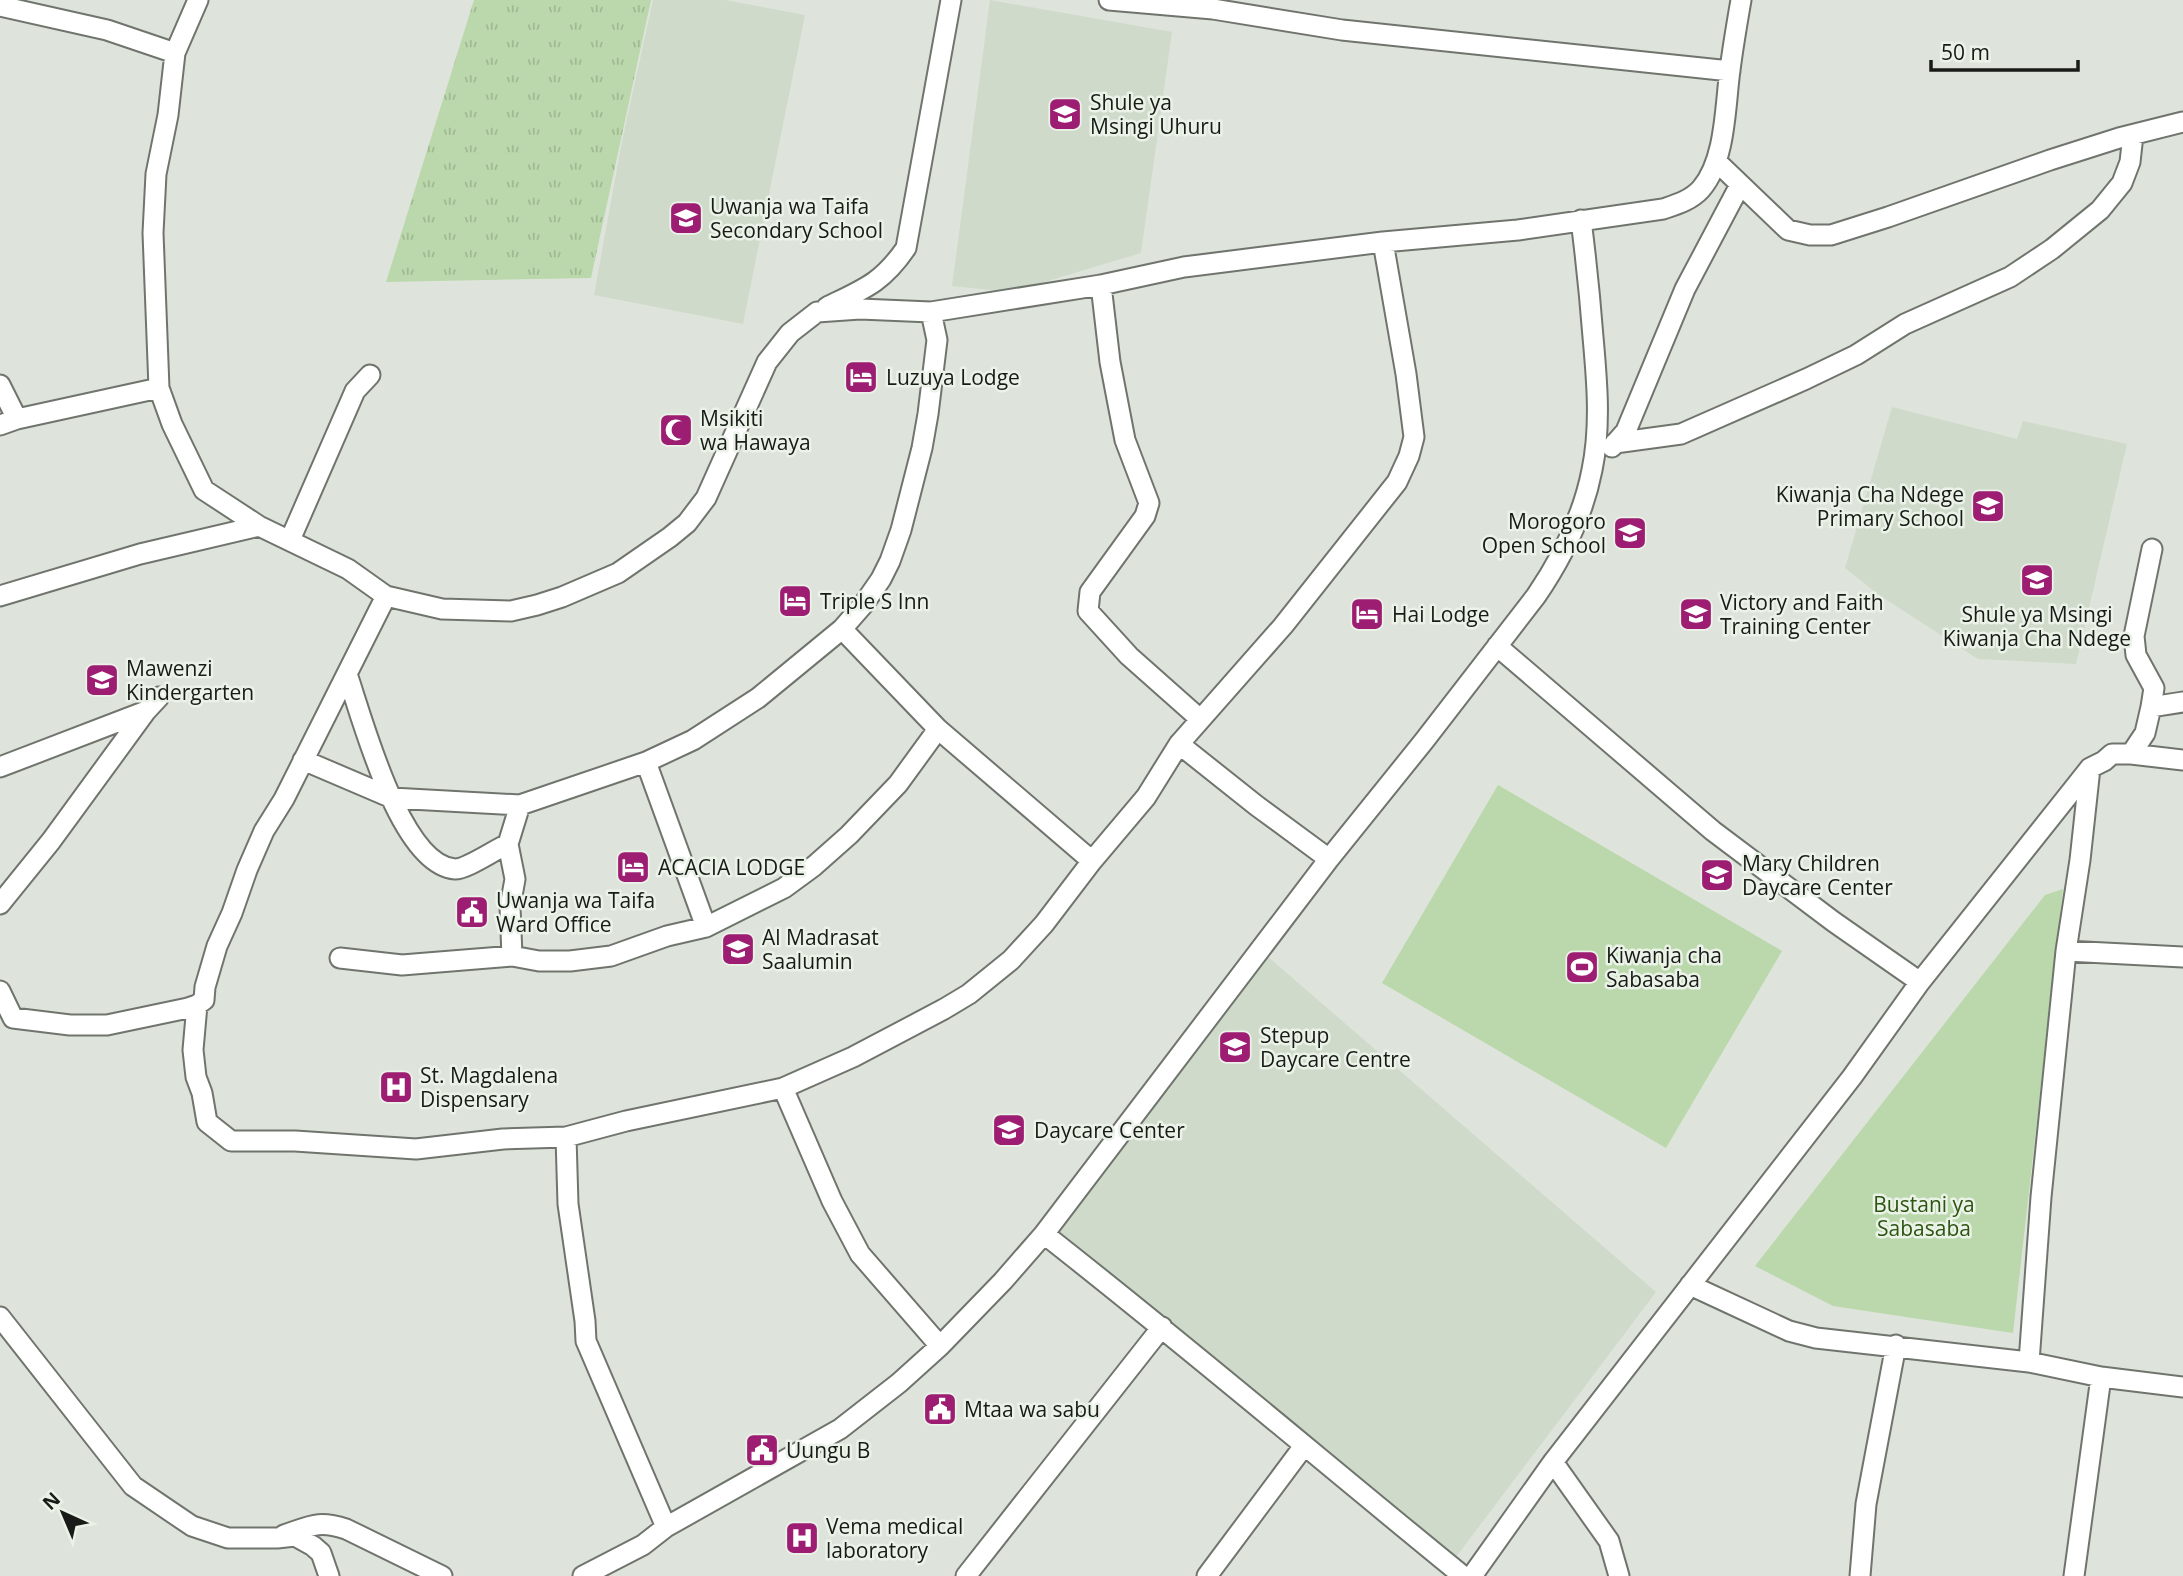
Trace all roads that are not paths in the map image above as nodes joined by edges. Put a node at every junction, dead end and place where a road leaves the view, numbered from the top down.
1 (198, 0) edge
2 (951, 0) edge
3 (1109, 0) edge
4 (1741, 0) edge
5 (5, 5) edge
6 (175, 53) junction
7 (1730, 71) junction
8 (2183, 122) edge
9 (2133, 135) junction
10 (1716, 162) junction
11 (1740, 185) junction
12 (1581, 220) junction
13 (1382, 242) junction
14 (1101, 285) junction
15 (817, 312) junction
16 (931, 312) junction
17 (370, 375) dead end
18 (0, 385) edge
19 (159, 388) junction
20 (9, 422) edge
21 (1615, 443) junction
22 (1592, 470) junction
23 (259, 526) junction
24 (290, 540) junction
25 (2152, 549) dead end
26 (0, 596) edge
27 (386, 596) junction
28 (842, 629) junction
29 (1497, 646) junction
30 (347, 674) junction
31 (2183, 702) edge
32 (2151, 707) junction
33 (1200, 719) junction
34 (938, 729) junction
35 (1179, 744) junction
36 (2131, 754) junction
37 (303, 760) junction
38 (2183, 760) edge
39 (646, 762) junction
40 (0, 767) edge
41 (2090, 768) junction
42 (392, 798) junction
43 (520, 804) junction
44 (508, 844) junction
45 (1329, 859) junction
46 (1091, 861) junction
47 (0, 904) edge
48 (706, 927) junction
49 (2066, 951) junction
50 (513, 956) junction
51 (2183, 957) edge
52 (340, 958) dead end
53 (1920, 982) junction
54 (0, 991) edge
55 (197, 1005) junction
56 (7, 1021) edge
57 (783, 1088) junction
58 (566, 1137) junction
59 (1044, 1234) junction
60 (1690, 1285) junction
61 (0, 1317) edge
62 (1162, 1327) junction
63 (1896, 1345) junction
64 (940, 1346) junction
65 (2029, 1362) junction
66 (2101, 1377) junction
67 (2183, 1387) edge
68 (1304, 1446) junction
69 (1553, 1462) junction
70 (666, 1527) junction
71 (277, 1538) junction
72 (329, 1576) edge
73 (442, 1576) edge
74 (583, 1576) edge
75 (965, 1576) edge
76 (1207, 1576) edge
77 (1463, 1576) edge
78 (1472, 1576) edge
79 (1619, 1576) edge
80 (1860, 1576) edge
81 (2074, 1576) edge

1 - 6 street
2 - 15 street
3 - 7 street
4 - 7 street
5 - 6 street
6 - 19 street
7 - 10 street
8 - 9 street
9 - 11 street
9 - 21 street
10 - 11 street
10 - 12 street
11 - 21 street
12 - 13 street
12 - 22 street
13 - 14 street
13 - 33 street
14 - 16 street
14 - 33 street
15 - 16 street
15 - 27 street
16 - 28 street
17 - 24 street
18 - 20 street
19 - 20 street
19 - 23 street
21 - 22 street
22 - 29 street
23 - 24 street
23 - 26 street
24 - 27 street
25 - 32 street
27 - 30 street
28 - 34 street
28 - 39 street
29 - 45 street
29 - 53 street
30 - 37 street
30 - 42 street
31 - 32 street
32 - 36 street
33 - 35 street
34 - 46 street
34 - 48 street
35 - 45 street
35 - 46 street
36 - 38 street
36 - 41 street
37 - 42 street
37 - 55 street
39 - 43 street
39 - 48 street
40 - 47 street
41 - 49 street
41 - 53 street
42 - 43 street
42 - 44 street
43 - 44 street
44 - 50 street
45 - 59 street
46 - 57 street
48 - 50 street
49 - 51 street
49 - 65 street
50 - 52 street
53 - 60 street
54 - 56 street
55 - 56 street
55 - 58 street
57 - 58 street
57 - 64 street
58 - 70 street
59 - 62 street
59 - 64 street
60 - 63 street
60 - 69 street
61 - 71 street
62 - 68 street
62 - 75 street
63 - 65 street
63 - 80 street
64 - 70 street
65 - 66 street
66 - 67 street
66 - 81 street
68 - 76 street
68 - 77 street
69 - 78 street
69 - 79 street
70 - 74 street
71 - 72 street
71 - 73 street

